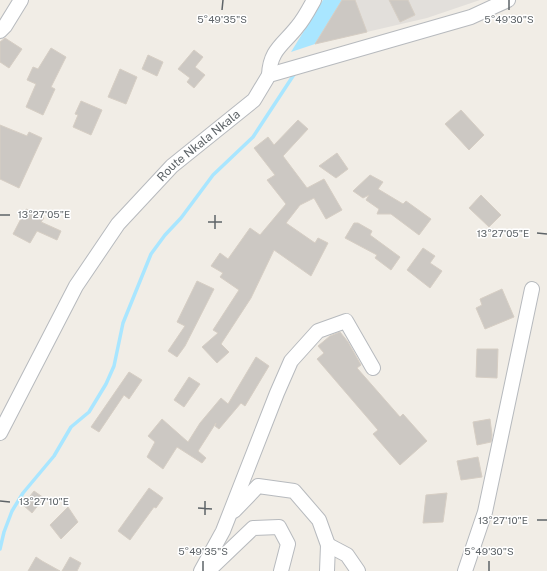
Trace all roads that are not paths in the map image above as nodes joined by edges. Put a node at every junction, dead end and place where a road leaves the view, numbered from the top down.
1 (21, 0) edge
2 (314, 0) edge
3 (508, 0) edge
4 (0, 31) edge
5 (269, 75) junction
6 (532, 289) dead end
7 (373, 368) dead end
8 (0, 433) edge
9 (228, 517) junction
10 (328, 545) junction
11 (201, 571) edge
12 (208, 571) edge
13 (281, 571) edge
14 (327, 571) edge
15 (358, 571) edge
16 (465, 571) edge

1 - 4 street
2 - 5 street, Route Nkala Nkala
3 - 5 street
5 - 8 street, Route Nkala Nkala
6 - 16 street
7 - 9 street
9 - 10 street
9 - 11 street
10 - 14 street
10 - 15 street
12 - 13 street

